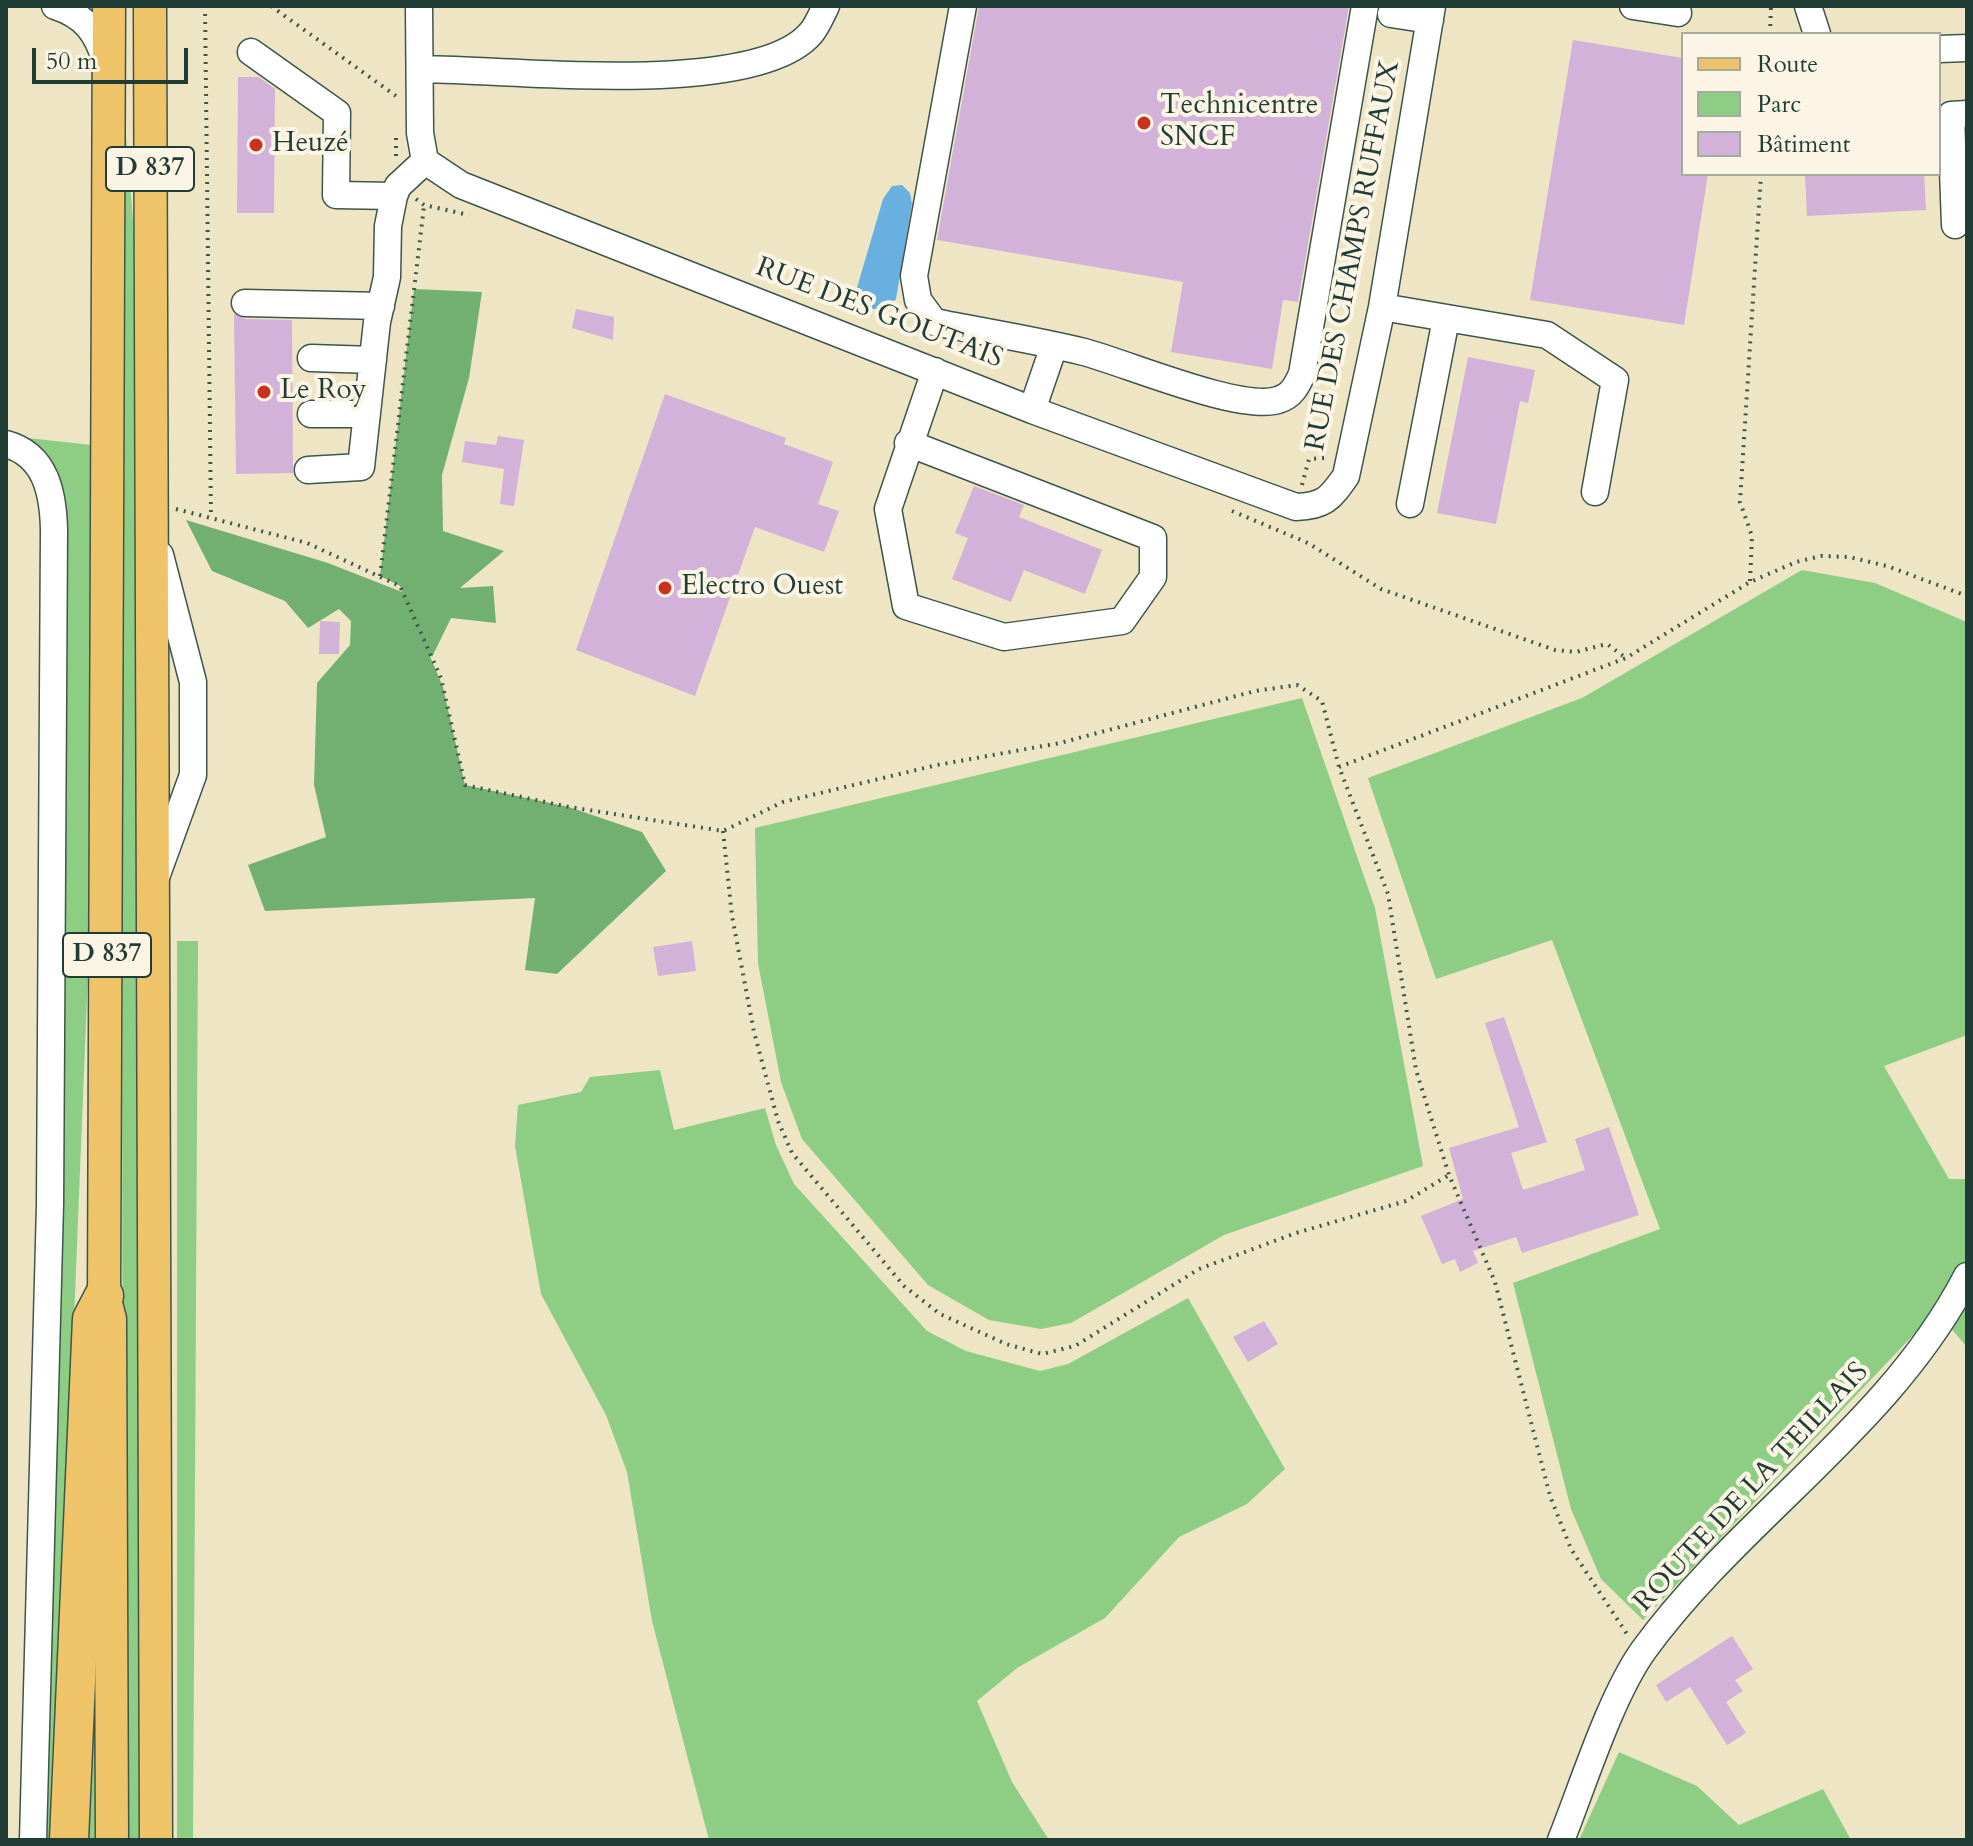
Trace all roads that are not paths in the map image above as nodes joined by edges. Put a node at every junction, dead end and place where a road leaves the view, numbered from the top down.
1 (55, 6) edge
2 (109, 6) edge
3 (134, 6) edge
4 (150, 6) edge
5 (419, 6) edge
6 (826, 6) edge
7 (963, 6) edge
8 (1365, 6) edge
9 (1633, 6) edge
10 (1808, 6) edge
11 (1431, 13) edge
12 (1678, 13) dead end
13 (1391, 14) dead end
14 (1816, 32) edge
15 (1967, 48) edge
16 (1941, 49) edge
17 (251, 52) dead end
18 (420, 69) junction
19 (109, 70) junction
20 (1967, 114) edge
21 (425, 161) junction
22 (396, 191) junction
23 (1967, 211) edge
24 (245, 303) dead end
25 (381, 306) junction
26 (1382, 307) junction
27 (152, 315) junction
28 (1446, 319) junction
29 (1054, 346) junction
30 (311, 358) dead end
31 (373, 360) junction
32 (935, 371) junction
33 (1032, 410) junction
34 (311, 414) dead end
35 (367, 414) junction
36 (908, 443) junction
37 (6, 444) edge
38 (308, 470) dead end
39 (1595, 492) dead end
40 (1410, 504) dead end
41 (1306, 506) joint
42 (1967, 1276) edge
43 (104, 1296) junction
44 (33, 1840) edge
45 (69, 1840) edge
46 (112, 1840) edge
47 (156, 1840) edge
48 (1561, 1840) edge

1 - 19 street
2 - 19 main road, D 837
3 - 27 street
4 - 27 main road, D 837
5 - 18 street
6 - 18 street
7 - 29 street
8 - 29 street
9 - 12 street
10 - 14 street
11 - 13 street
11 - 26 street, RUE DES CHAMPS RUFFAUX
15 - 16 street
17 - 22 street
18 - 21 street
19 - 43 main road, D 837
20 - 23 street
21 - 22 street
21 - 32 street, RUE DES GOUTAIS
22 - 25 street
24 - 25 street
25 - 31 street
26 - 28 street
26 - 41 street, RUE DES CHAMPS RUFFAUX
27 - 47 main road, D 837
28 - 39 street
28 - 40 street
29 - 33 street
30 - 31 street
31 - 35 street
32 - 33 street, RUE DES GOUTAIS
32 - 36 street
33 - 41 street, RUE DES GOUTAIS
34 - 35 street
35 - 38 street
36 - 36 street
37 - 44 street
42 - 48 street, ROUTE DE LA TEILLAIS
43 - 45 highway
43 - 46 main road, D 837

